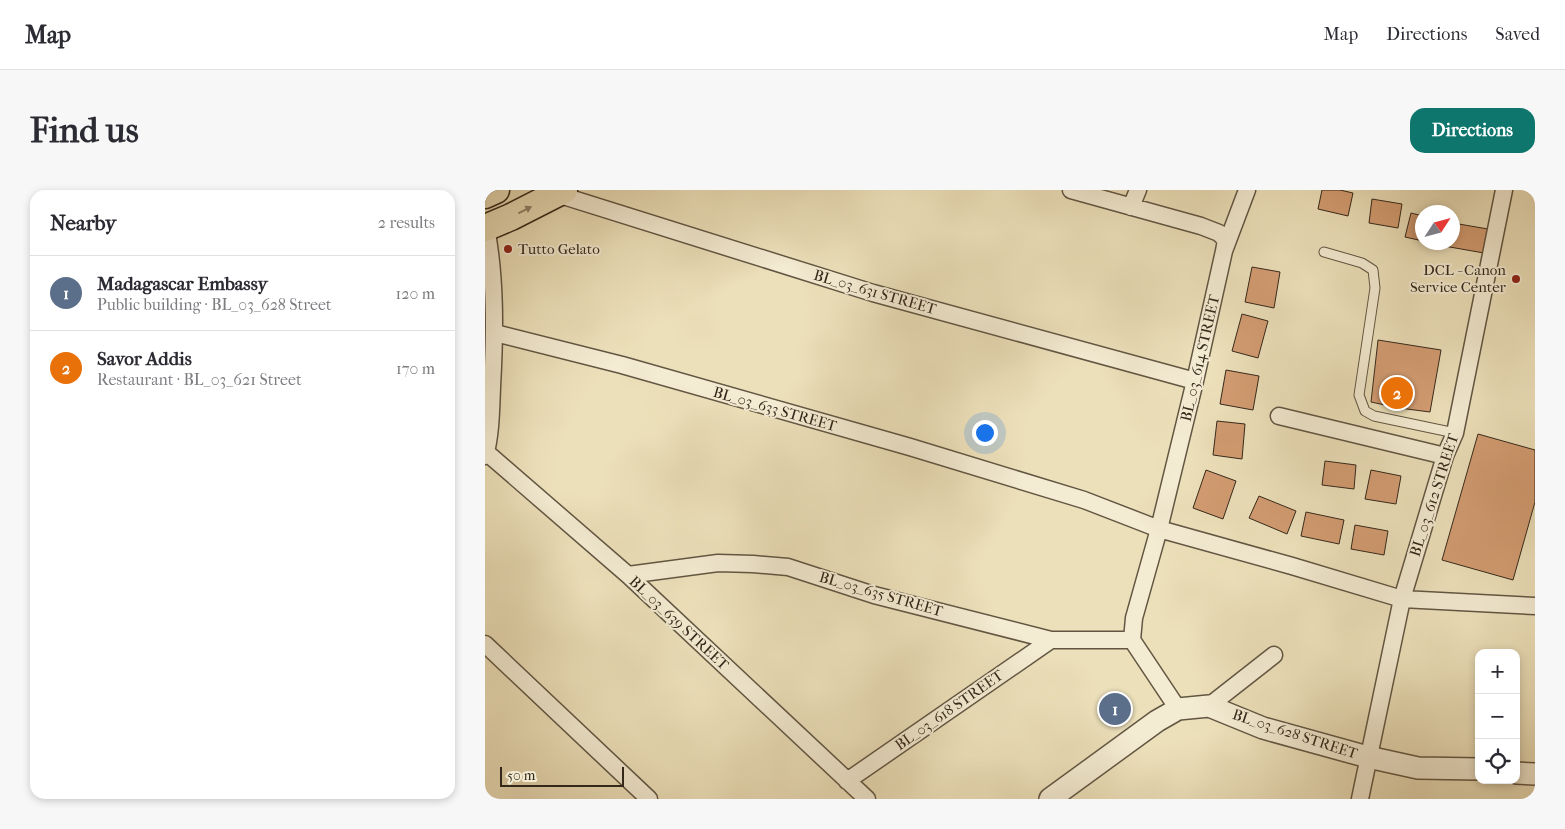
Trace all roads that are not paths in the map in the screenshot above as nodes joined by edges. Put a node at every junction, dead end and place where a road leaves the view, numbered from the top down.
1 (496, 190) edge
2 (1071, 190) edge
3 (1138, 190) edge
4 (1247, 190) edge
5 (1504, 190) edge
6 (560, 192) edge
7 (485, 195) edge
8 (1131, 207) junction
9 (485, 226) edge
10 (1224, 251) junction
11 (1324, 252) dead end
12 (495, 333) junction
13 (1195, 381) junction
14 (1279, 416) dead end
15 (1455, 433) junction
16 (486, 454) edge
17 (1445, 456) junction
18 (1159, 529) junction
19 (628, 575) junction
20 (1402, 599) junction
21 (1535, 606) edge
22 (1051, 640) junction
23 (1132, 640) junction
24 (485, 644) edge
25 (1274, 655) dead end
26 (1209, 706) junction
27 (1178, 709) junction
28 (1368, 758) junction
29 (1475, 769) edge
30 (1520, 772) edge
31 (1535, 774) edge
32 (847, 781) junction
33 (649, 799) edge
34 (867, 799) edge
35 (1050, 799) edge
36 (1360, 799) edge

1 - 7 main road
2 - 8 street
3 - 8 street
4 - 10 street, BL_03_614 STREET
5 - 15 street, BL_03_612 STREET
9 -> 6 main road
6 - 13 street, BL_03_631 STREET
8 - 10 street
9 - 12 street
10 - 13 street, BL_03_614 STREET
11 - 15 lane
12 - 16 street
12 - 18 street, BL_03_633 STREET
13 - 18 street, BL_03_614 STREET
14 - 17 street
15 - 17 street, BL_03_612 STREET
16 - 19 street, BL_03_639 STREET
17 - 20 street, BL_03_612 STREET
18 - 20 street, BL_03_633 STREET
18 - 23 street
19 - 22 street, BL_03_635 STREET
19 - 32 street, BL_03_639 STREET
20 - 21 street, BL_03_633 STREET
20 - 28 street, BL_03_612 STREET
22 - 23 street, BL_03_635 STREET
22 - 32 street, BL_03_618 STREET
23 - 27 street
24 - 33 street
25 - 26 street
26 - 27 street, BL_03_628 STREET
26 - 28 street, BL_03_628 STREET
27 - 35 street, BL_03_628 STREET
28 - 29 street, BL_03_628 STREET
28 - 36 street, BL_03_612 STREET
30 - 31 street
32 - 34 street, BL_03_639 STREET

